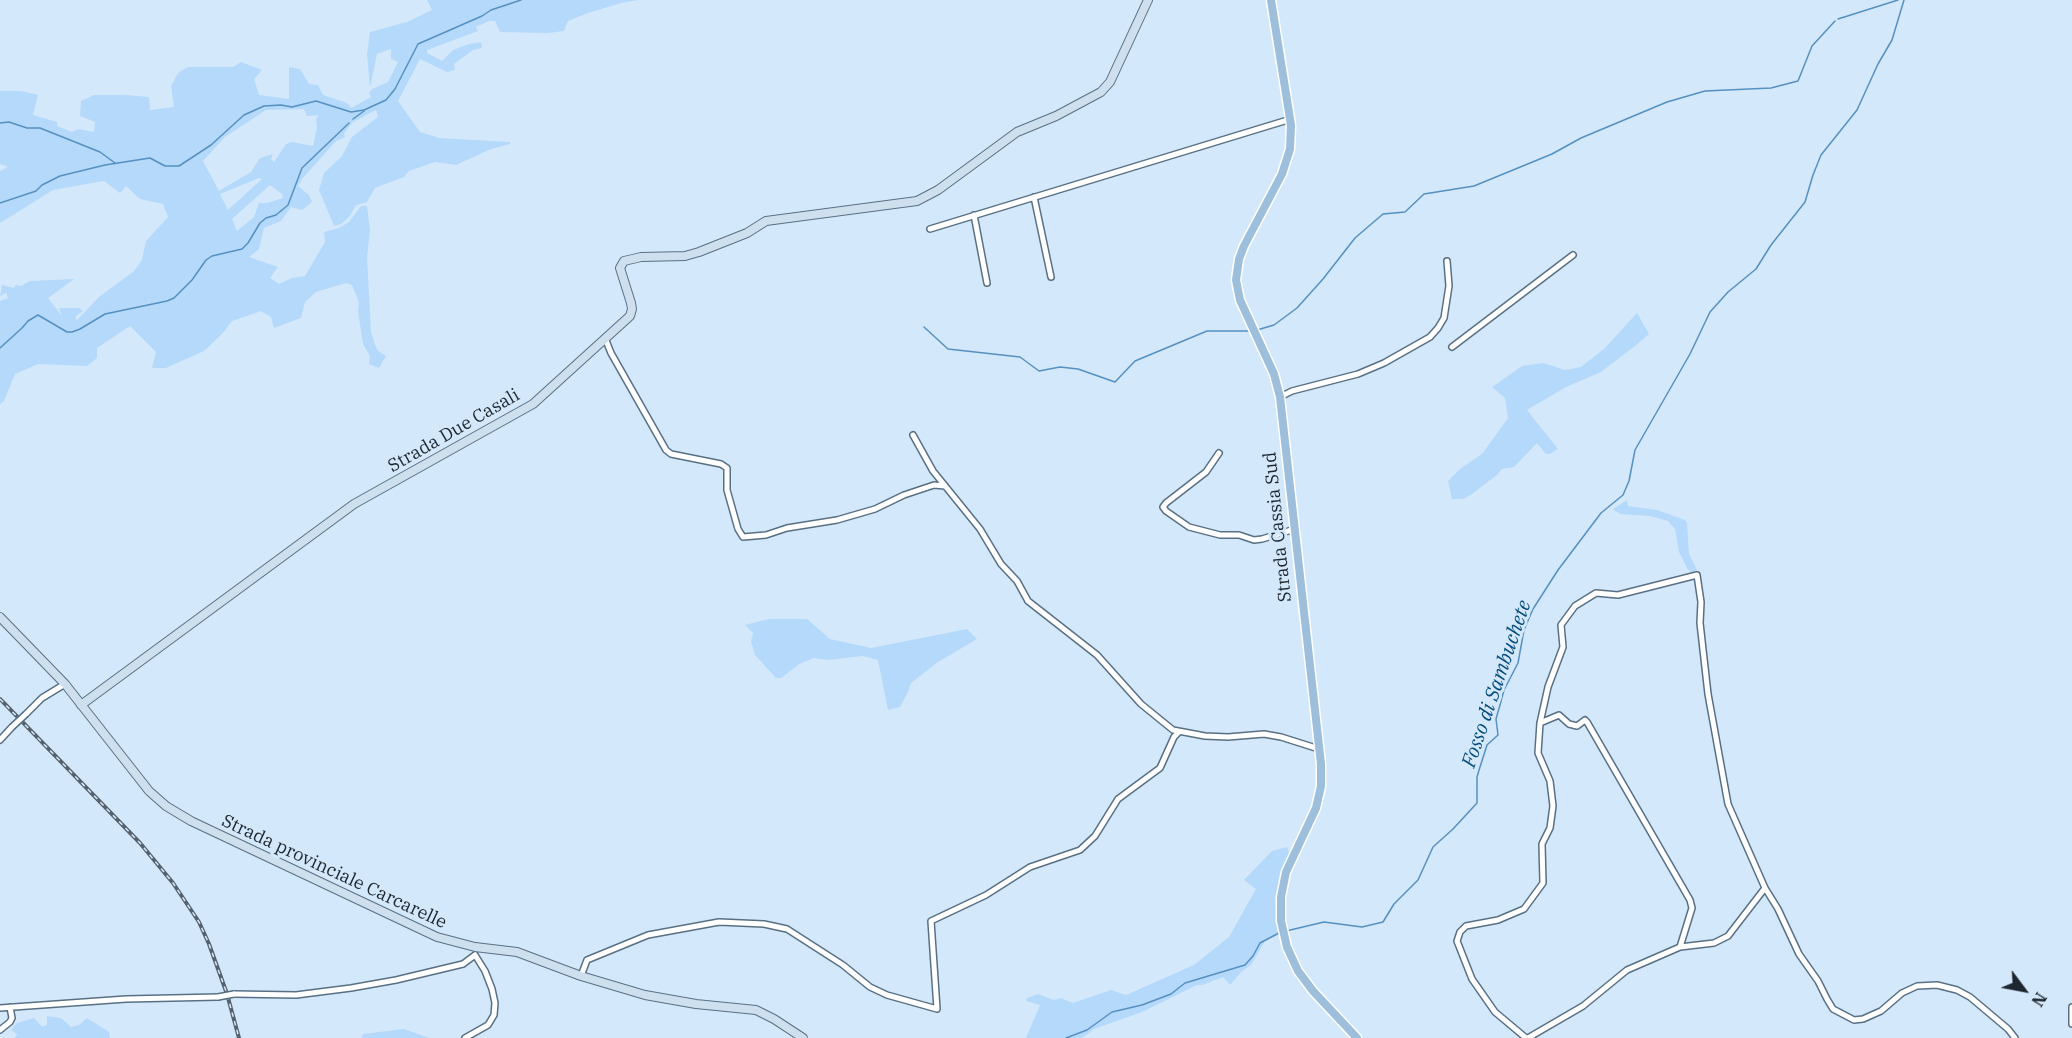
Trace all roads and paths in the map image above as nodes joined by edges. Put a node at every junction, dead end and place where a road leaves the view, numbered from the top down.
1 (1149, 0) edge
2 (1271, 0) edge
3 (1291, 119) junction
4 (1034, 197) junction
5 (974, 215) junction
6 (930, 229) dead end
7 (1573, 255) dead end
8 (1446, 261) dead end
9 (1051, 277) dead end
10 (987, 283) dead end
11 (605, 338) junction
12 (1452, 347) dead end
13 (1280, 397) junction
14 (913, 435) dead end
15 (1219, 453) dead end
16 (945, 486) junction
17 (1294, 529) junction
18 (0, 617) edge
19 (64, 684) junction
20 (81, 705) junction
21 (1540, 723) junction
22 (1179, 732) junction
23 (0, 740) edge
24 (1319, 750) junction
25 (1765, 888) junction
26 (1680, 947) junction
27 (475, 951) junction
28 (581, 976) junction
29 (2072, 1006) edge
30 (10, 1007) junction
31 (0, 1008) edge
32 (2072, 1024) edge
33 (0, 1030) edge
34 (465, 1038) edge
35 (802, 1038) edge
36 (1357, 1038) edge
37 (1527, 1038) edge
38 (2015, 1038) edge

1 - 11 street, Strada Due Casali
2 - 3 main road, Strada Cassia Sud
3 - 4 street
3 - 13 main road, Strada Cassia Sud
4 - 5 street
4 - 9 street
5 - 6 street
5 - 10 street
7 - 12 street
8 - 13 street
11 - 16 street
11 - 20 street, Strada Due Casali
13 - 17 main road, Strada Cassia Sud
14 - 16 street
15 - 17 street
16 - 22 street
17 - 24 main road, Strada Cassia Sud
18 - 19 street, Strada provinciale Carcarelle
19 - 20 street, Strada provinciale Carcarelle
19 - 23 street, bridge
20 - 27 street, Strada provinciale Carcarelle
21 - 25 street
21 - 26 street
21 - 37 street
22 - 24 street
22 - 28 street
24 - 36 main road, Strada Cassia Sud
25 - 26 street
25 - 38 street
26 - 37 street
27 - 28 street, Strada provinciale Carcarelle
27 - 30 street, bridge
27 - 34 street
28 - 35 street, Strada provinciale Carcarelle
29 - 32 street
30 - 31 street
30 - 33 street

